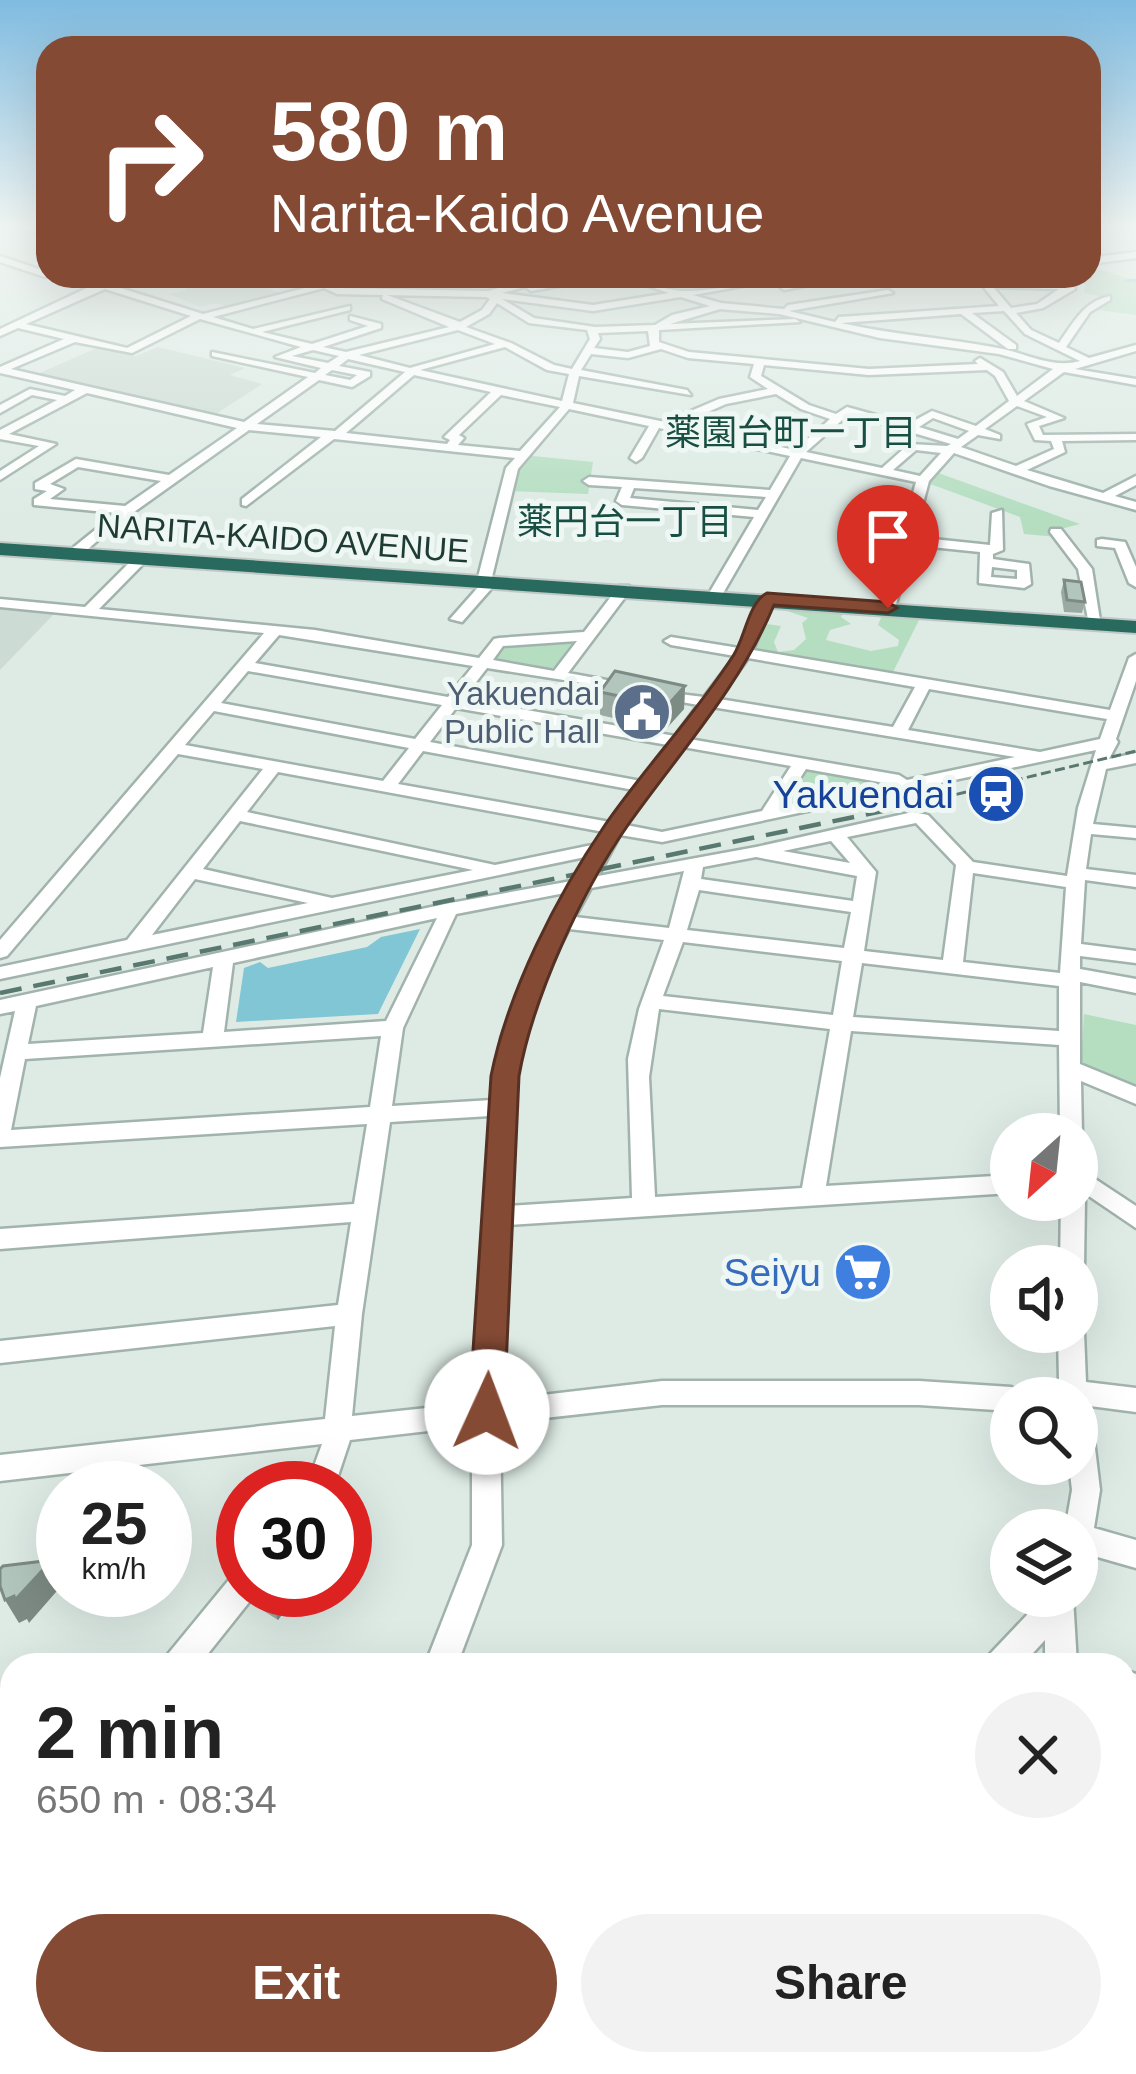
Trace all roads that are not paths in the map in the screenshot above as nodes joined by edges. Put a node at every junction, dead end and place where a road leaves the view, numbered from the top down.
1 (25, 321) edge
2 (192, 321) edge
3 (213, 321) edge
4 (309, 321) edge
5 (328, 321) edge
6 (367, 321) edge
7 (444, 321) edge
8 (467, 321) edge
9 (535, 321) edge
10 (668, 321) edge
11 (758, 321) edge
12 (823, 321) edge
13 (831, 321) edge
14 (976, 321) edge
15 (1018, 321) edge
16 (1059, 321) edge
17 (1083, 321) edge
18 (16, 325) junction
19 (455, 325) junction
20 (626, 329) junction
21 (593, 330) junction
22 (653, 330) junction
23 (765, 330) junction
24 (251, 332) junction
25 (0, 333) edge
26 (1077, 335) junction
27 (73, 339) junction
28 (278, 339) junction
29 (373, 341) dead end
30 (92, 343) junction
31 (1048, 343) junction
32 (505, 344) junction
33 (308, 346) junction
34 (960, 346) junction
35 (394, 347) junction
36 (658, 347) junction
37 (1012, 347) junction
38 (1136, 348) edge
39 (1060, 349) junction
40 (990, 350) junction
41 (1120, 350) junction
42 (634, 353) junction
43 (216, 354) dead end
44 (347, 355) junction
45 (588, 356) junction
46 (765, 358) junction
47 (1136, 359) edge
48 (1084, 360) junction
49 (663, 362) dead end
50 (988, 367) junction
51 (329, 368) junction
52 (1063, 369) junction
53 (0, 370) edge
54 (413, 370) junction
55 (574, 373) junction
56 (22, 375) junction
57 (1089, 376) junction
58 (315, 377) junction
59 (1136, 382) edge
60 (700, 384) dead end
61 (2, 386) edge
62 (86, 388) junction
63 (499, 391) junction
64 (776, 391) junction
65 (1136, 391) edge
66 (687, 393) dead end
67 (878, 397) dead end
68 (68, 398) junction
69 (1014, 401) junction
70 (567, 405) junction
71 (0, 410) edge
72 (841, 414) junction
73 (1058, 418) junction
74 (662, 424) junction
75 (245, 426) junction
76 (910, 428) junction
77 (284, 429) junction
78 (972, 431) junction
79 (336, 434) junction
80 (0, 435) edge
81 (491, 435) dead end
82 (1087, 436) junction
83 (996, 437) dead end
84 (1054, 437) junction
85 (1136, 437) edge
86 (292, 444) dead end
87 (450, 447) junction
88 (953, 447) junction
89 (872, 448) dead end
90 (1120, 448) dead end
91 (477, 450) junction
92 (1136, 452) edge
93 (796, 454) junction
94 (521, 455) junction
95 (635, 458) dead end
96 (853, 465) junction
97 (1015, 471) junction
98 (884, 472) junction
99 (0, 476) edge
100 (171, 479) junction
101 (922, 480) junction
102 (1136, 480) edge
103 (589, 481) dead end
104 (630, 484) junction
105 (772, 494) junction
106 (1103, 498) junction
107 (247, 502) dead end
108 (1136, 506) edge
109 (128, 510) junction
110 (998, 513) dead end
111 (762, 514) junction
112 (1056, 532) dead end
113 (906, 540) junction
114 (1102, 543) dead end
115 (0, 548) edge
116 (74, 554) junction
117 (142, 559) junction
118 (488, 581) junction
119 (1136, 583) edge
120 (624, 590) junction
121 (715, 596) junction
122 (767, 599) junction
123 (0, 603) edge
124 (888, 608) junction
125 (89, 611) junction
126 (457, 619) dead end
127 (1096, 624) junction
128 (1136, 627) edge
129 (275, 630) junction
130 (589, 637) junction
131 (671, 641) dead end
132 (744, 655) junction
133 (1136, 658) edge
134 (479, 664) junction
135 (244, 667) junction
136 (558, 676) junction
137 (924, 684) junction
138 (1132, 686) edge
139 (450, 702) junction
140 (708, 702) junction
141 (210, 706) junction
142 (1117, 716) junction
143 (898, 734) junction
144 (679, 742) junction
145 (1109, 742) junction
146 (418, 745) junction
147 (174, 748) junction
148 (1037, 756) junction
149 (1136, 758) edge
150 (800, 763) junction
151 (1102, 765) junction
152 (273, 766) junction
153 (911, 782) junction
154 (644, 787) junction
155 (386, 788) junction
156 (235, 815) junction
157 (769, 815) junction
158 (1084, 828) junction
159 (1136, 833) edge
160 (836, 835) junction
161 (609, 839) junction
162 (756, 852) junction
163 (965, 866) junction
164 (498, 869) junction
165 (190, 872) junction
166 (694, 872) junction
167 (867, 872) junction
168 (1076, 878) junction
169 (1136, 880) edge
170 (586, 881) junction
171 (336, 904) junction
172 (860, 908) junction
173 (445, 910) junction
174 (564, 922) junction
175 (673, 935) junction
176 (134, 945) junction
177 (1071, 949) junction
178 (0, 952) edge
179 (851, 954) junction
180 (224, 957) junction
181 (1136, 957) edge
182 (952, 967) junction
183 (0, 973) edge
184 (1071, 978) junction
185 (1136, 986) edge
186 (27, 1001) junction
187 (655, 1001) junction
188 (0, 1007) edge
189 (840, 1023) junction
190 (393, 1028) junction
191 (1071, 1039) junction
192 (212, 1040) junction
193 (18, 1052) junction
194 (1070, 1068) junction
195 (1136, 1096) edge
196 (2, 1104) edge
197 (502, 1107) junction
198 (1071, 1113) edge
199 (377, 1115) junction
200 (0, 1129) edge
201 (0, 1139) edge
202 (990, 1185) edge
203 (1098, 1191) edge
204 (812, 1198) junction
205 (644, 1208) junction
206 (364, 1213) junction
207 (495, 1216) junction
208 (1136, 1219) edge
209 (0, 1239) edge
210 (349, 1314) junction
211 (0, 1352) edge
212 (990, 1398) edge
213 (1098, 1399) edge
214 (1136, 1400) edge
215 (487, 1412) junction
216 (334, 1432) junction
217 (330, 1461) edge
218 (0, 1468) edge
219 (1098, 1545) edge
220 (1136, 1554) edge
221 (218, 1617) edge
222 (1044, 1617) edge
223 (1061, 1617) edge
224 (189, 1653) edge
225 (446, 1653) edge
226 (1012, 1653) edge
227 (1062, 1653) edge

1 - 18 street
2 - 30 street
3 - 24 street
4 - 24 street
5 - 28 street
6 - 33 street
7 - 19 street
8 - 19 street
9 - 21 street
10 - 22 street
11 - 23 street
12 - 23 street
13 - 34 street
14 - 37 street
15 - 31 street
16 - 26 street
17 - 26 street
18 - 25 street
18 - 27 street
19 - 32 street
19 - 35 street
20 - 21 street
20 - 22 street
20 - 42 street
21 - 45 street
22 - 23 street
22 - 36 street
24 - 28 street
26 - 39 street
27 - 30 street
27 - 53 street
28 - 33 street
29 - 35 street
30 - 56 street
31 - 37 street
31 - 39 street
32 - 54 street
32 - 55 street
33 - 44 street
33 - 51 street
34 - 40 street
34 - 50 street
35 - 44 street
36 - 42 street
36 - 46 street
37 - 40 street
38 - 41 street
39 - 48 street
40 - 52 street
41 - 47 street
41 - 48 street
42 - 45 street
42 - 49 street
43 - 58 street
44 - 51 street
44 - 54 street
45 - 55 street
45 - 60 street
46 - 50 street
46 - 64 street
48 - 52 street
50 - 69 street
51 - 58 street
51 - 58 street
52 - 57 street
52 - 69 street
53 - 56 street
54 - 63 street
54 - 79 street
55 - 66 street
55 - 70 street
56 - 61 street
56 - 62 street
57 - 59 street
57 - 65 street
58 - 75 street
62 - 68 street
62 - 75 street
63 - 70 street
63 - 87 street
64 - 72 street
64 - 74 street
67 - 72 street
68 - 71 street
68 - 80 street
69 - 73 street
69 - 78 street
70 - 74 street
70 - 94 street
72 - 76 street
72 - 93 street
73 - 82 street
73 - 84 street
74 - 93 street
74 - 95 street
75 - 77 street
75 - 100 street
76 - 78 street
76 - 88 street
77 - 79 street
77 - 86 street
78 - 83 street
78 - 88 street
79 - 87 street
79 - 107 street
80 - 99 street
81 - 91 street
82 - 84 street
82 - 85 street
84 - 97 street
87 - 91 street
88 - 97 street
88 - 98 street
88 - 101 street
89 - 96 street
90 - 92 street
91 - 94 street
93 - 96 street
93 - 105 street
94 - 118 street
96 - 98 street
97 - 106 street
98 - 101 street
100 - 109 street
100 - 109 street
101 - 113 street
102 - 106 street
103 - 104 street
104 - 105 street
104 - 111 street
105 - 111 street
106 - 108 street
109 - 116 street
110 - 113 street
111 - 121 street
112 - 127 street
113 - 124 street
114 - 119 street
115 - 116 highway, NARITA-KAIDO AVENUE
116 - 117 highway, NARITA-KAIDO AVENUE
117 - 118 highway, NARITA-KAIDO AVENUE
117 - 125 street
118 - 120 highway, NARITA-KAIDO AVENUE
118 - 126 street
120 - 121 highway, NARITA-KAIDO AVENUE
120 - 130 street
121 - 122 highway, NARITA-KAIDO AVENUE
122 - 124 highway, NARITA-KAIDO AVENUE
122 - 132 street
123 - 125 street
124 - 127 highway, NARITA-KAIDO AVENUE
125 - 129 street
127 - 128 highway, NARITA-KAIDO AVENUE
129 - 134 street
129 - 135 street
130 - 134 street
130 - 136 street
131 - 132 street
132 - 137 street
132 - 140 street
133 - 138 street
134 - 136 street
134 - 139 street
135 - 139 street
135 - 141 street
136 - 140 street
137 - 142 street
137 - 143 street
138 - 142 street
139 - 144 street
139 - 146 street
140 - 143 street
140 - 144 street
141 - 146 street
141 - 147 street
142 - 145 street
143 - 148 street
144 - 150 street
144 - 154 street
145 - 148 street
145 - 151 street
146 - 154 street
146 - 155 street
147 - 152 street
147 - 178 street
148 - 153 street
149 - 151 street
150 - 153 street
150 - 157 street
151 - 158 street
152 - 155 street
152 - 156 street
153 - 157 street
154 - 161 street
155 - 161 street
156 - 164 street
156 - 165 street
157 - 161 street
158 - 159 street
158 - 168 street
160 - 162 street
160 - 163 street
160 - 167 street
161 - 164 street
161 - 170 street
162 - 166 street
162 - 167 street
163 - 168 street
163 - 182 street
164 - 171 street
165 - 171 street
165 - 176 street
166 - 170 street
166 - 172 street
166 - 175 street
167 - 172 street
168 - 169 street
168 - 177 street
170 - 173 street
170 - 174 street
171 - 176 street
172 - 179 street
173 - 180 street
173 - 190 street
174 - 175 street
174 - 197 street
175 - 179 street
175 - 187 street
176 - 183 street
177 - 181 street
177 - 184 street
179 - 182 street
179 - 189 street
180 - 186 street
180 - 192 street
182 - 184 street
184 - 185 street
184 - 191 street
186 - 188 street
186 - 193 street
187 - 189 street
187 - 205 street
189 - 191 street
189 - 204 street
190 - 192 street
190 - 199 street
191 - 194 street
192 - 193 street
193 - 196 street
194 - 195 street
194 - 198 street
196 - 200 street
197 - 199 street
197 - 207 street
199 - 201 street
199 - 206 street
202 - 204 street
203 - 208 street
204 - 205 street
205 - 207 street
206 - 209 street
206 - 210 street
207 - 215 street
210 - 211 street
210 - 216 street
212 - 215 street
213 - 214 street
215 - 216 street
215 - 225 street
216 - 217 street
216 - 218 street
219 - 220 street
221 - 224 street
222 - 226 street
223 - 227 street

